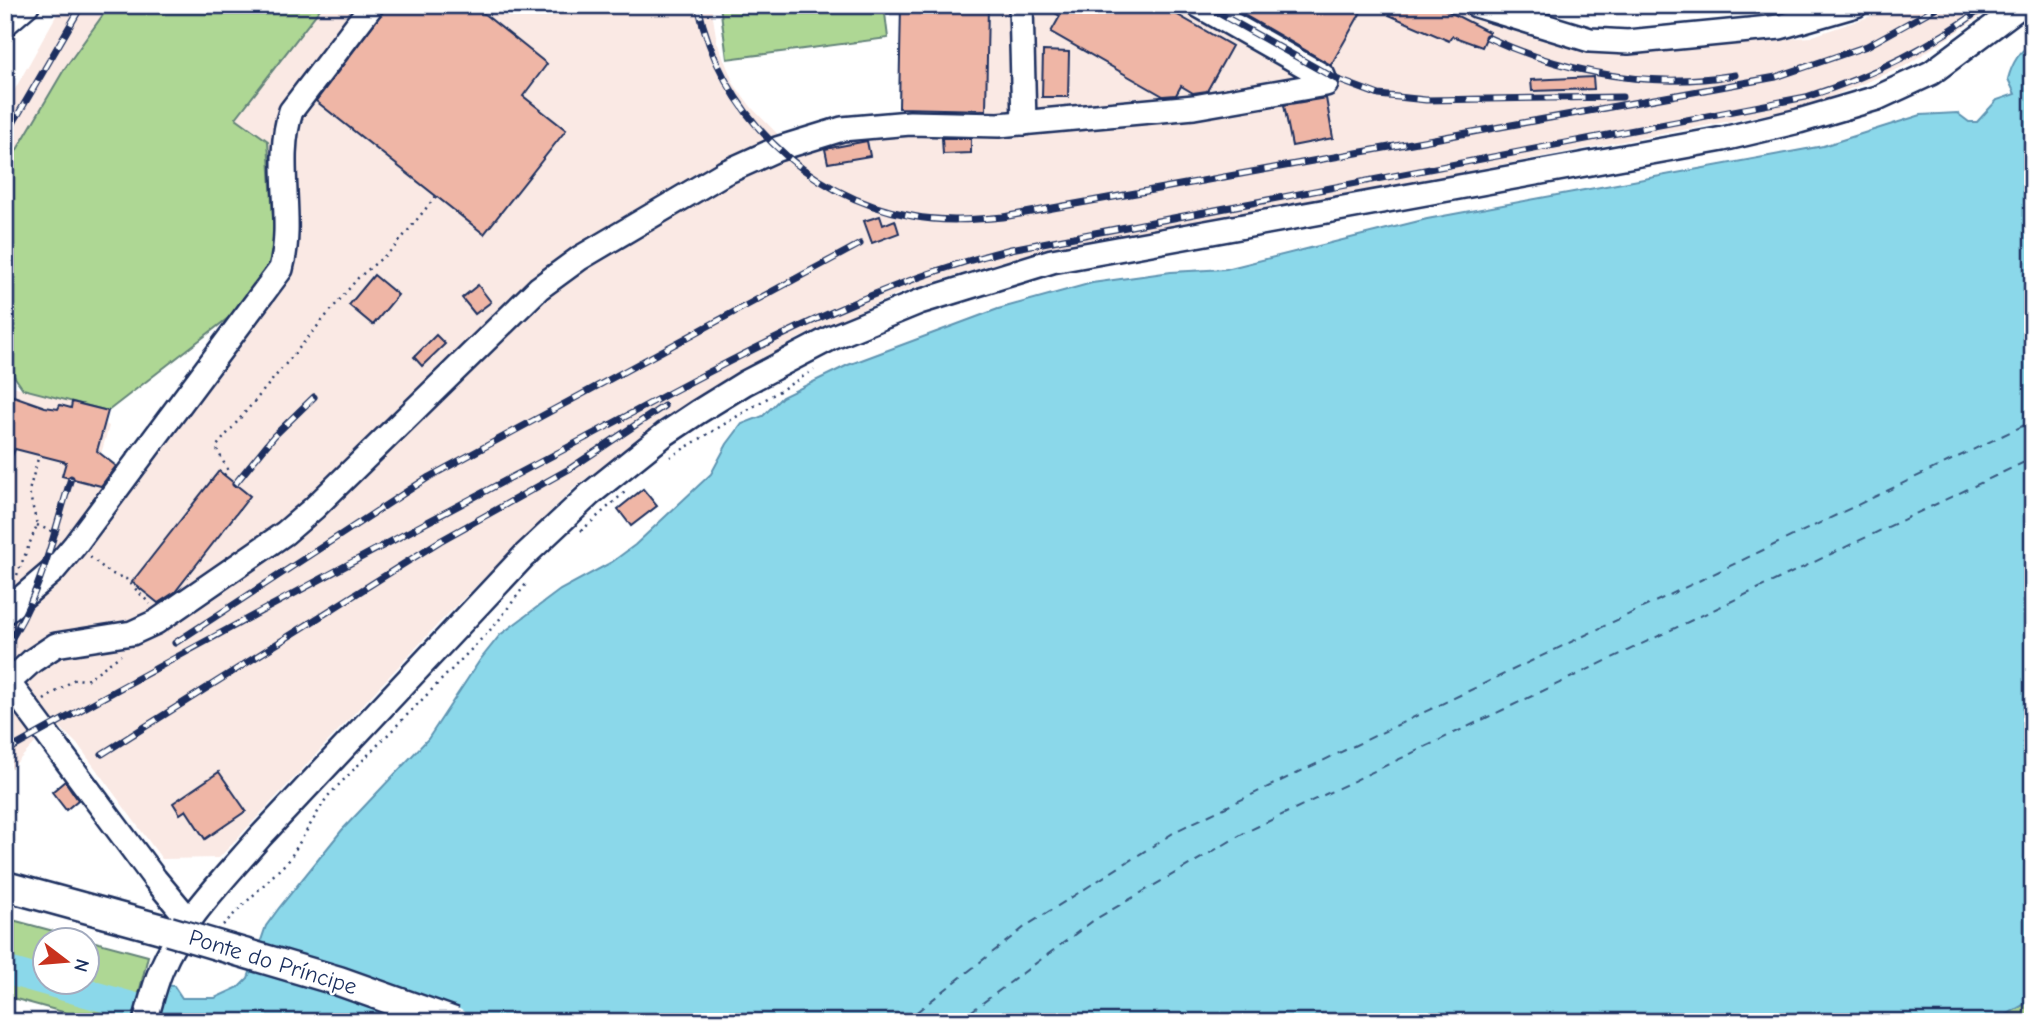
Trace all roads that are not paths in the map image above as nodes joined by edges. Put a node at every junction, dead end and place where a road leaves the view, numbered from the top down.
1 (27, 5) edge
2 (372, 5) edge
3 (1021, 5) edge
4 (1198, 5) edge
5 (1476, 5) edge
6 (1856, 5) edge
7 (2022, 5) edge
8 (5, 24) edge
9 (1024, 123) junction
10 (5, 612) edge
11 (7, 680) edge
12 (5, 883) edge
13 (5, 905) edge
14 (171, 942) junction
15 (145, 1022) edge
16 (404, 1022) edge
17 (454, 1022) edge

1 - 8 street
2 - 10 street
3 - 9 street
4 - 9 street
5 - 6 street
7 - 14 street
9 - 11 street
11 - 14 street
12 - 14 main road
13 - 14 main road
14 - 15 street
14 - 16 main road, Ponte do Príncipe
14 - 17 main road, Ponte do Príncipe, bridge

